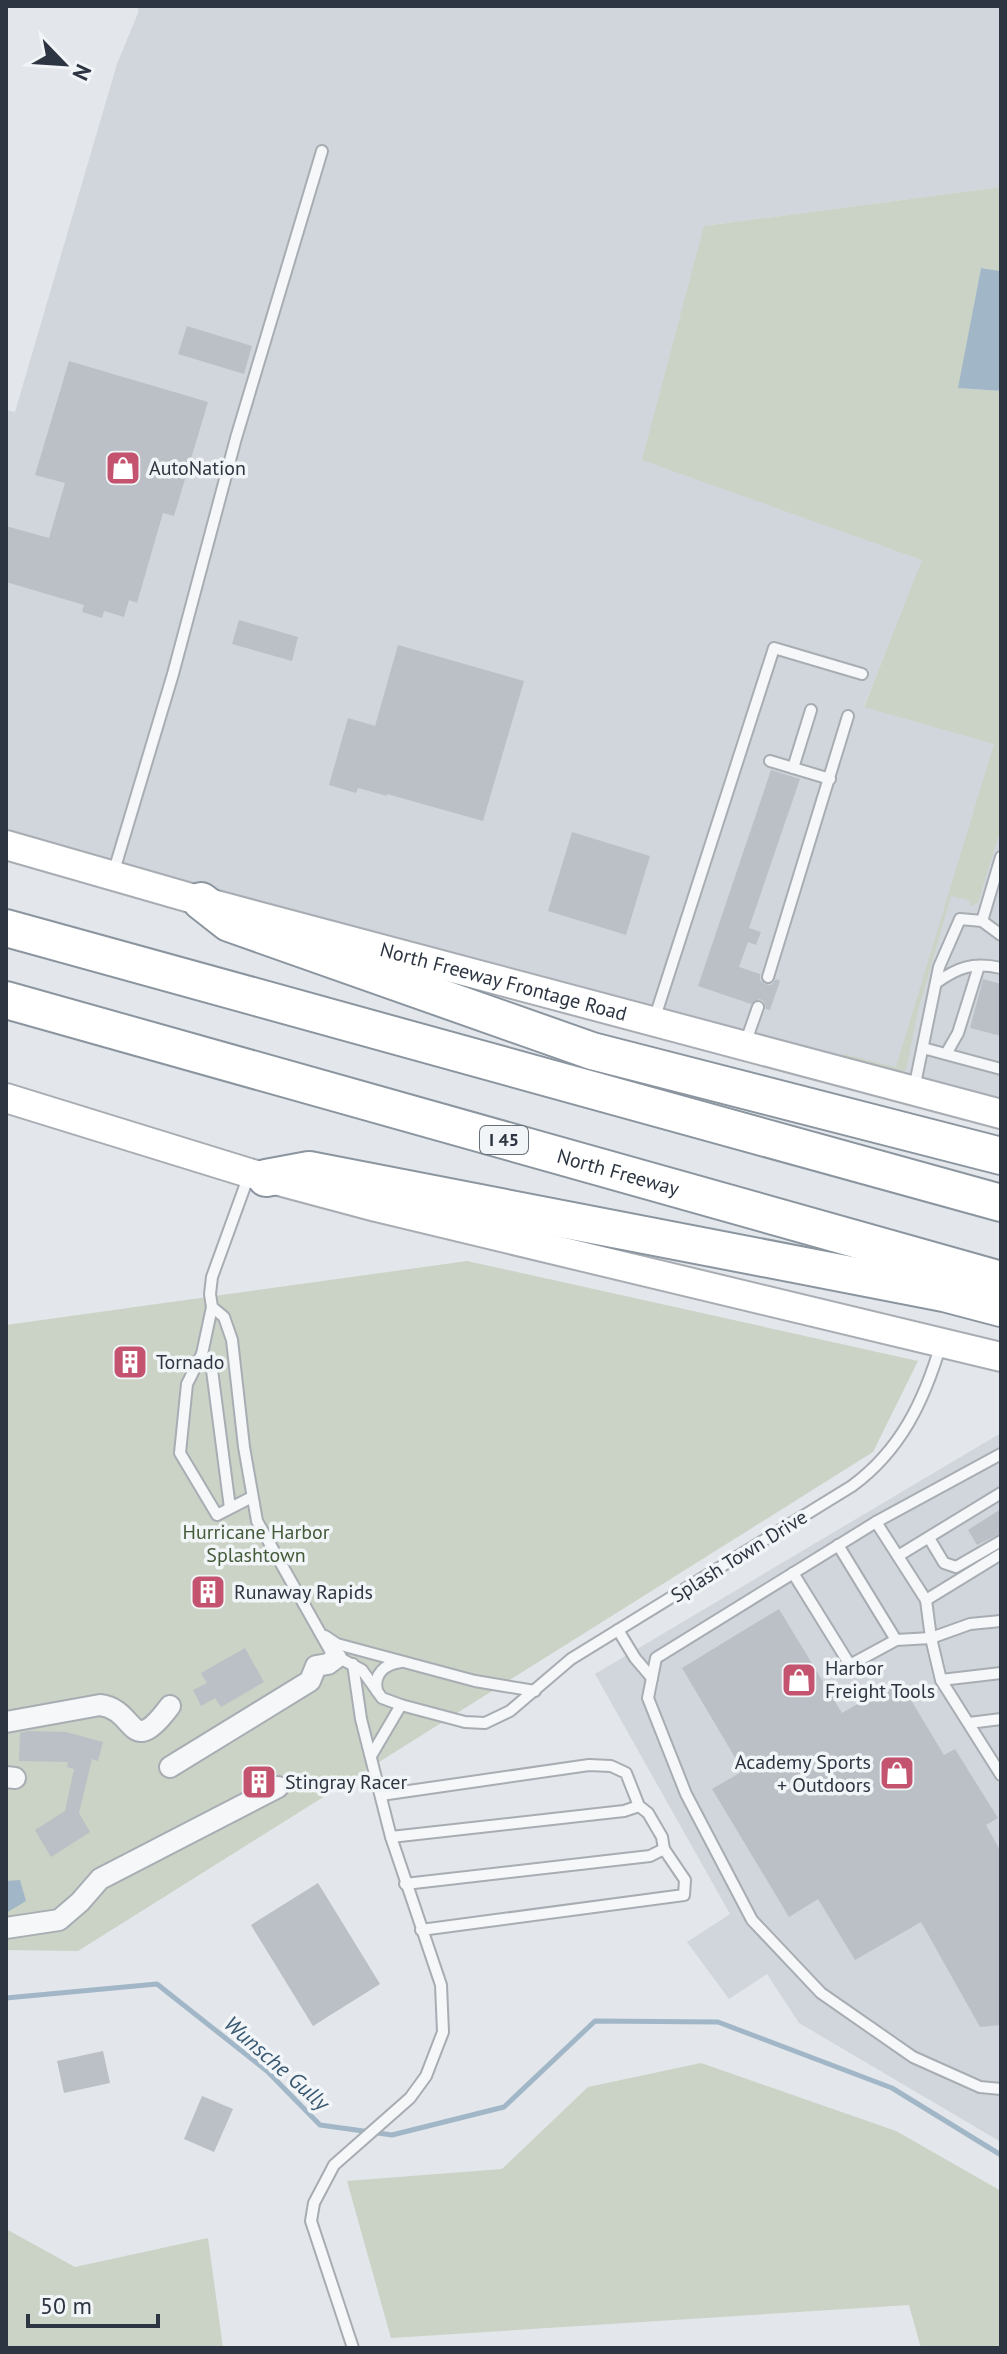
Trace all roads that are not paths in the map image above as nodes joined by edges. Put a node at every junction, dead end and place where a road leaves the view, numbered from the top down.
1 (322, 151) dead end
2 (862, 674) dead end
3 (811, 710) dead end
4 (848, 716) dead end
5 (770, 761) dead end
6 (793, 768) junction
7 (830, 779) junction
8 (6, 845) edge
9 (1001, 857) edge
10 (113, 874) junction
11 (201, 901) junction
12 (982, 921) junction
13 (6, 928) edge
14 (1001, 935) edge
15 (979, 966) junction
16 (1001, 968) edge
17 (768, 977) dead end
18 (936, 983) junction
19 (6, 1000) edge
20 (758, 1007) dead end
21 (654, 1022) junction
22 (744, 1046) junction
23 (923, 1048) junction
24 (946, 1054) junction
25 (1001, 1069) edge
26 (914, 1091) junction
27 (6, 1098) edge
28 (1001, 1114) edge
29 (1001, 1156) edge
30 (258, 1175) junction
31 (1001, 1203) edge
32 (1001, 1280) edge
33 (212, 1307) junction
34 (1001, 1308) edge
35 (941, 1342) junction
36 (202, 1354) junction
37 (1001, 1357) edge
38 (1001, 1454) edge
39 (1001, 1493) edge
40 (252, 1497) junction
41 (230, 1508) junction
42 (876, 1522) junction
43 (929, 1538) junction
44 (1001, 1541) edge
45 (838, 1545) junction
46 (1001, 1554) edge
47 (898, 1556) junction
48 (793, 1573) junction
49 (926, 1600) junction
50 (1001, 1621) edge
51 (314, 1624) junction
52 (618, 1630) junction
53 (931, 1638) junction
54 (896, 1640) junction
55 (345, 1661) junction
56 (403, 1662) junction
57 (1001, 1673) edge
58 (652, 1678) junction
59 (941, 1680) junction
60 (535, 1691) junction
61 (379, 1695) junction
62 (401, 1705) junction
63 (170, 1706) dead end
64 (1001, 1719) edge
65 (6, 1722) edge
66 (969, 1723) junction
67 (371, 1756) junction
68 (170, 1767) dead end
69 (999, 1770) edge
70 (278, 1787) dead end
71 (381, 1795) junction
72 (639, 1806) junction
73 (391, 1837) junction
74 (664, 1849) junction
75 (405, 1884) junction
76 (6, 1928) edge
77 (421, 1930) junction
78 (1001, 2089) edge
79 (353, 2348) edge

1 - 10 lane
2 - 21 lane
3 - 6 lane
4 - 7 lane
5 - 6 lane
6 - 7 lane
7 - 17 lane
8 - 10 main road, North Freeway Frontage Road
9 - 12 lane
10 - 11 main road, North Freeway Frontage Road
11 - 21 main road, North Freeway Frontage Road
11 - 29 highway
12 - 14 lane
12 - 18 lane
13 - 31 highway
15 - 16 lane
15 - 18 lane
15 - 24 lane
18 - 23 lane
19 - 32 highway, North Freeway / I 45
20 - 22 lane
21 - 22 main road, North Freeway Frontage Road
22 - 26 main road, North Freeway Frontage Road
23 - 24 lane
23 - 26 lane
24 - 25 lane
26 - 28 main road, North Freeway Frontage Road
27 - 30 main road
30 - 33 lane
30 - 34 highway
30 - 35 main road
33 - 36 lane
33 - 40 lane
35 - 37 main road
35 - 52 lane, Splash Town Drive
36 - 41 lane
36 - 41 lane
38 - 42 lane
39 - 43 lane
40 - 41 lane
40 - 51 lane
42 - 45 lane
42 - 47 lane
43 - 44 lane
43 - 47 lane
45 - 48 lane
45 - 54 lane
46 - 49 lane
47 - 49 lane
48 - 54 lane
48 - 58 lane
49 - 53 lane
50 - 53 lane
51 - 55 lane
51 - 56 lane
52 - 58 lane
52 - 60 lane, Splash Town Drive
53 - 54 lane
53 - 59 lane
55 - 61 lane
55 - 67 lane
55 - 68 street
56 - 60 lane
56 - 61 lane
57 - 59 lane
58 - 78 lane
59 - 66 lane
60 - 62 lane, Splash Town Drive
61 - 62 lane
62 - 67 lane
63 - 65 street
64 - 66 lane
66 - 69 lane
67 - 71 lane
70 - 76 street
71 - 72 lane
71 - 73 lane
72 - 73 lane
72 - 74 lane
73 - 75 lane
74 - 75 lane
74 - 77 lane
75 - 77 lane
77 - 79 lane

